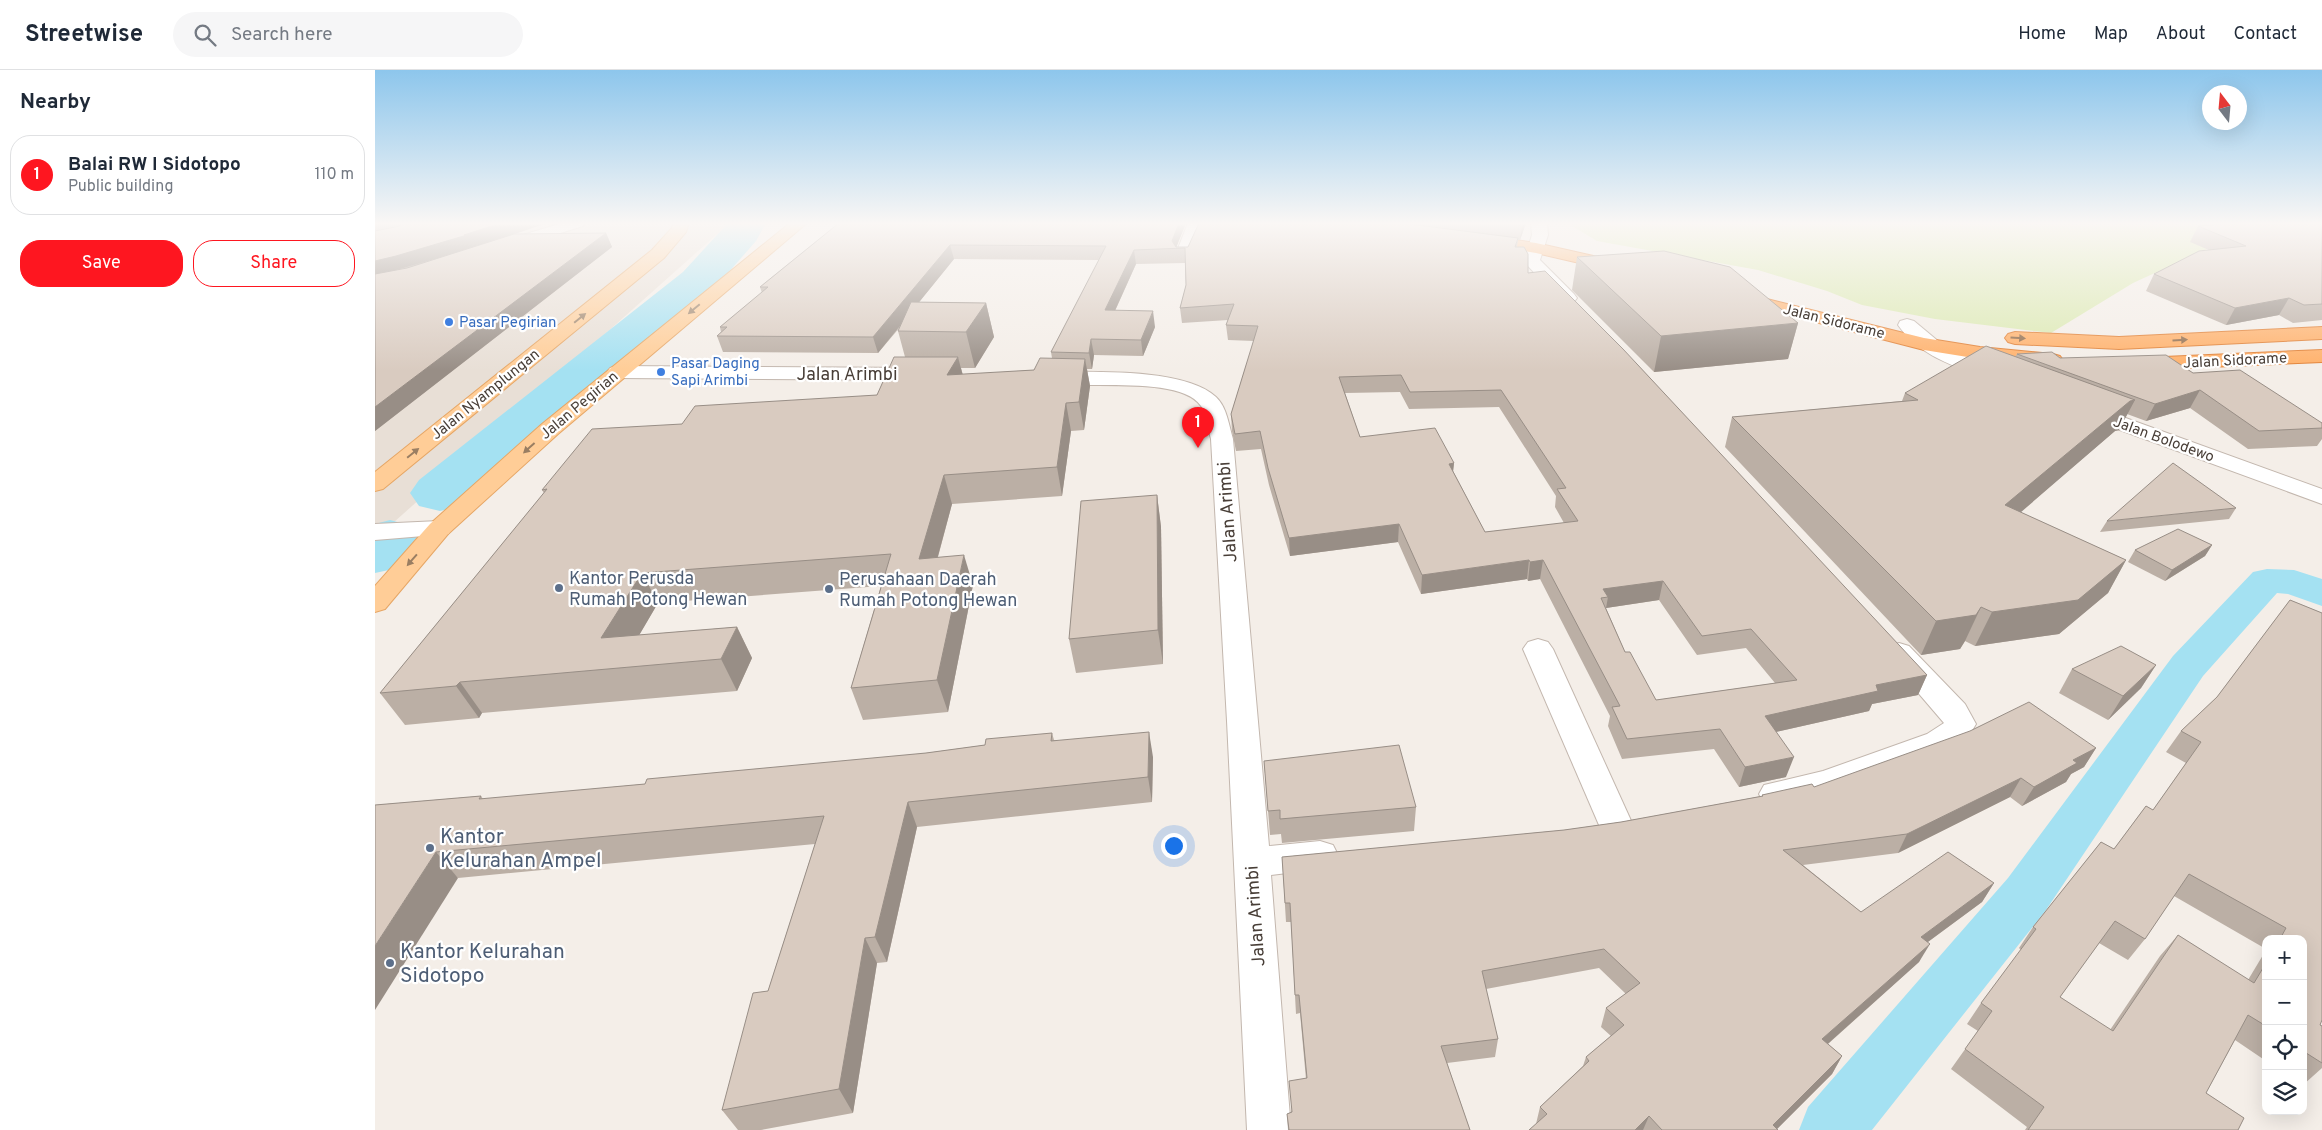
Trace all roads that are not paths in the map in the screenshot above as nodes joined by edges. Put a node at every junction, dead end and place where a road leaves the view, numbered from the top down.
1 (634, 272) edge
2 (739, 272) edge
3 (1542, 272) edge
4 (1584, 314) edge
5 (1907, 325) junction
6 (2322, 333) edge
7 (1924, 344) junction
8 (2322, 356) edge
9 (2070, 361) edge
10 (2125, 363) edge
11 (617, 372) junction
12 (951, 375) edge
13 (1029, 377) edge
14 (2013, 382) edge
15 (2067, 403) edge
16 (380, 475) edge
17 (2322, 497) edge
18 (439, 529) junction
19 (375, 532) edge
20 (375, 603) edge
21 (1886, 639) edge
22 (1539, 649) dead end
23 (1745, 801) edge
24 (1616, 825) edge
25 (1348, 853) edge
26 (1251, 862) junction
27 (1269, 1130) edge

16 -> 1 main road, Jalan Nyamplungan
2 -> 11 main road, Jalan Pegirian
3 - 4 street
5 -> 6 highway, Jalan Sidorame
5 - 7 street
5 - 7 highway, Jalan Sidorame
7 - 9 highway, Jalan Sidorame
7 - 14 street
8 - 10 highway, Jalan Sidorame
11 - 12 street, Jalan Arimbi
11 -> 18 main road, Jalan Pegirian
13 - 26 street, Jalan Arimbi
15 - 17 street, Jalan Bolodewo
18 - 19 street
18 -> 20 main road, Jalan Pegirian
21 - 23 street
22 - 24 street
25 - 26 street
26 - 27 street, Jalan Arimbi

